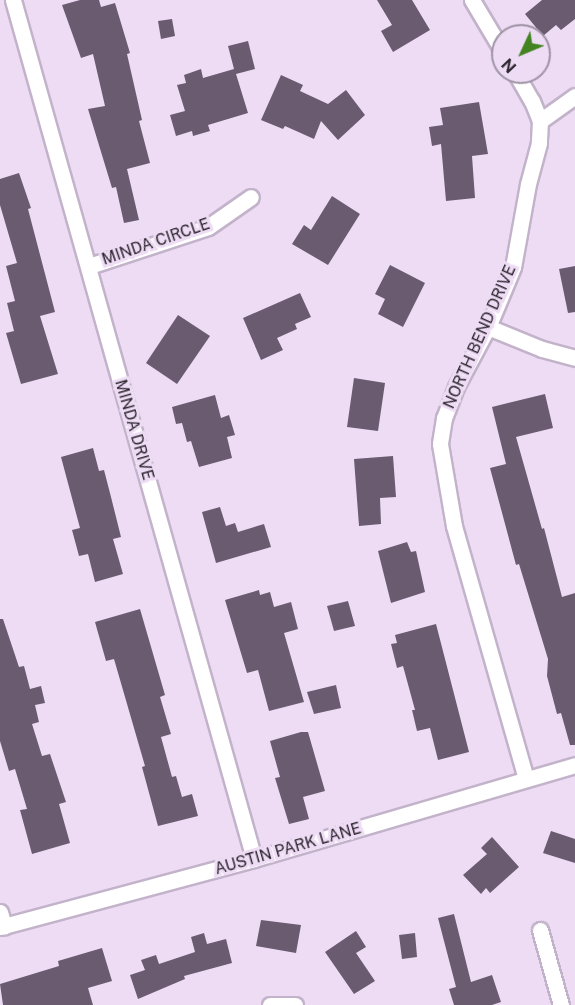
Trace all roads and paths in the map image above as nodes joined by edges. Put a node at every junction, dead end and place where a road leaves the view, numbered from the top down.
1 (13, 0) edge
2 (472, 0) edge
3 (491, 32) edge
4 (522, 84) edge
5 (575, 96) edge
6 (540, 122) junction
7 (251, 197) dead end
8 (89, 266) junction
9 (488, 327) junction
10 (575, 358) edge
11 (575, 765) edge
12 (526, 779) junction
13 (254, 860) junction
14 (1, 922) edge
15 (540, 930) dead end
16 (270, 1005) edge
17 (295, 1005) edge
18 (561, 1005) edge

1 - 8 street, MINDA DRIVE
2 - 3 street
4 - 6 street, NORTH BEND DRIVE
5 - 6 street
6 - 9 street, NORTH BEND DRIVE
7 - 8 street, MINDA CIRCLE
8 - 13 street, MINDA DRIVE
9 - 10 street
9 - 12 street, NORTH BEND DRIVE
11 - 12 street, AUSTIN PARK LANE
12 - 13 street, AUSTIN PARK LANE
13 - 14 street, AUSTIN PARK LANE
15 - 18 street
16 - 17 street

